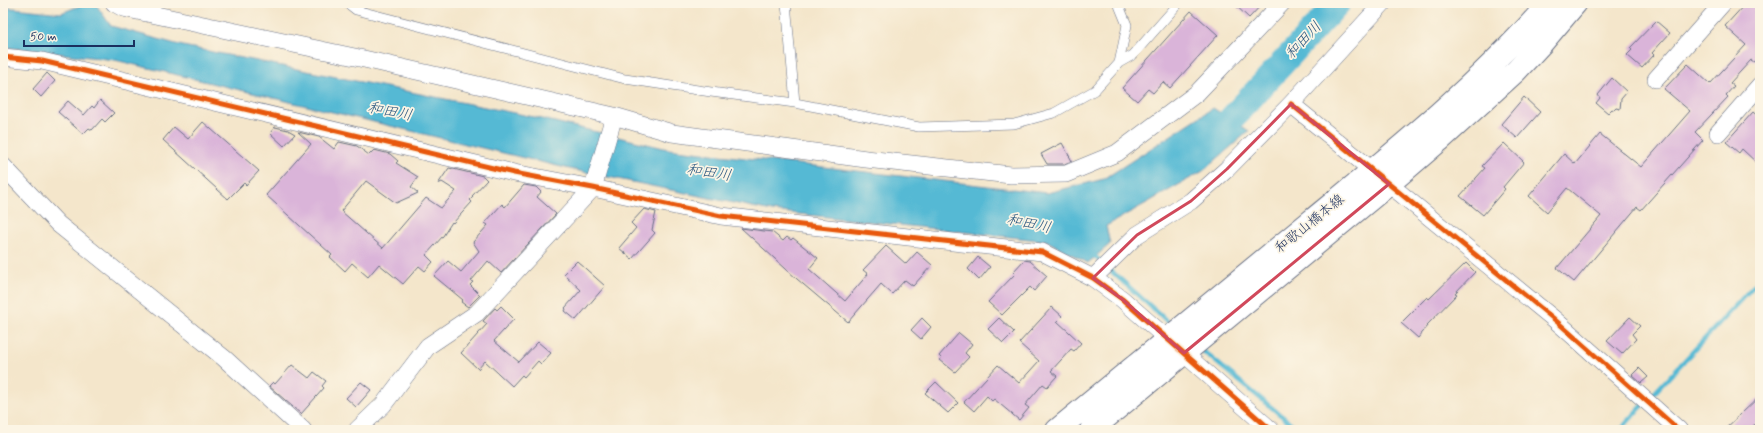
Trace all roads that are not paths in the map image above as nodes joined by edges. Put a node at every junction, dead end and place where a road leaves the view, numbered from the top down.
1 (114, 3) edge
2 (347, 3) edge
3 (786, 3) edge
4 (1118, 3) edge
5 (1179, 3) edge
6 (1282, 3) edge
7 (1383, 3) edge
8 (1549, 3) edge
9 (1576, 3) edge
10 (1723, 3) edge
11 (3, 57) edge
12 (1119, 63) junction
13 (1656, 79) dead end
14 (1760, 85) edge
15 (795, 103) junction
16 (1291, 104) junction
17 (613, 119) junction
18 (1718, 132) dead end
19 (3, 166) edge
20 (1372, 171) junction
21 (1389, 184) junction
22 (593, 188) junction
23 (1093, 278) junction
24 (1168, 339) junction
25 (1184, 353) junction
26 (303, 430) edge
27 (357, 430) edge
28 (1057, 430) edge
29 (1091, 430) edge
30 (1271, 430) edge
31 (1679, 430) edge

1 - 17 street
2 - 15 lane
3 - 15 lane
4 - 12 lane
5 - 12 lane
6 - 17 street
7 - 16 street
8 - 20 main road, 和歌山橋本線
9 - 21 main road, 和歌山橋本線
10 - 13 street
11 - 22 street
12 - 15 lane
14 - 18 street
16 - 20 street
16 - 23 street
17 - 22 street
19 - 26 street
20 - 21 street
20 - 24 main road, 和歌山橋本線
21 - 25 main road, 和歌山橋本線
21 - 31 street
22 - 23 street
22 - 27 street
23 - 24 street
24 - 25 street
24 - 28 main road, 和歌山橋本線
25 - 29 main road, 和歌山橋本線
25 - 30 street

